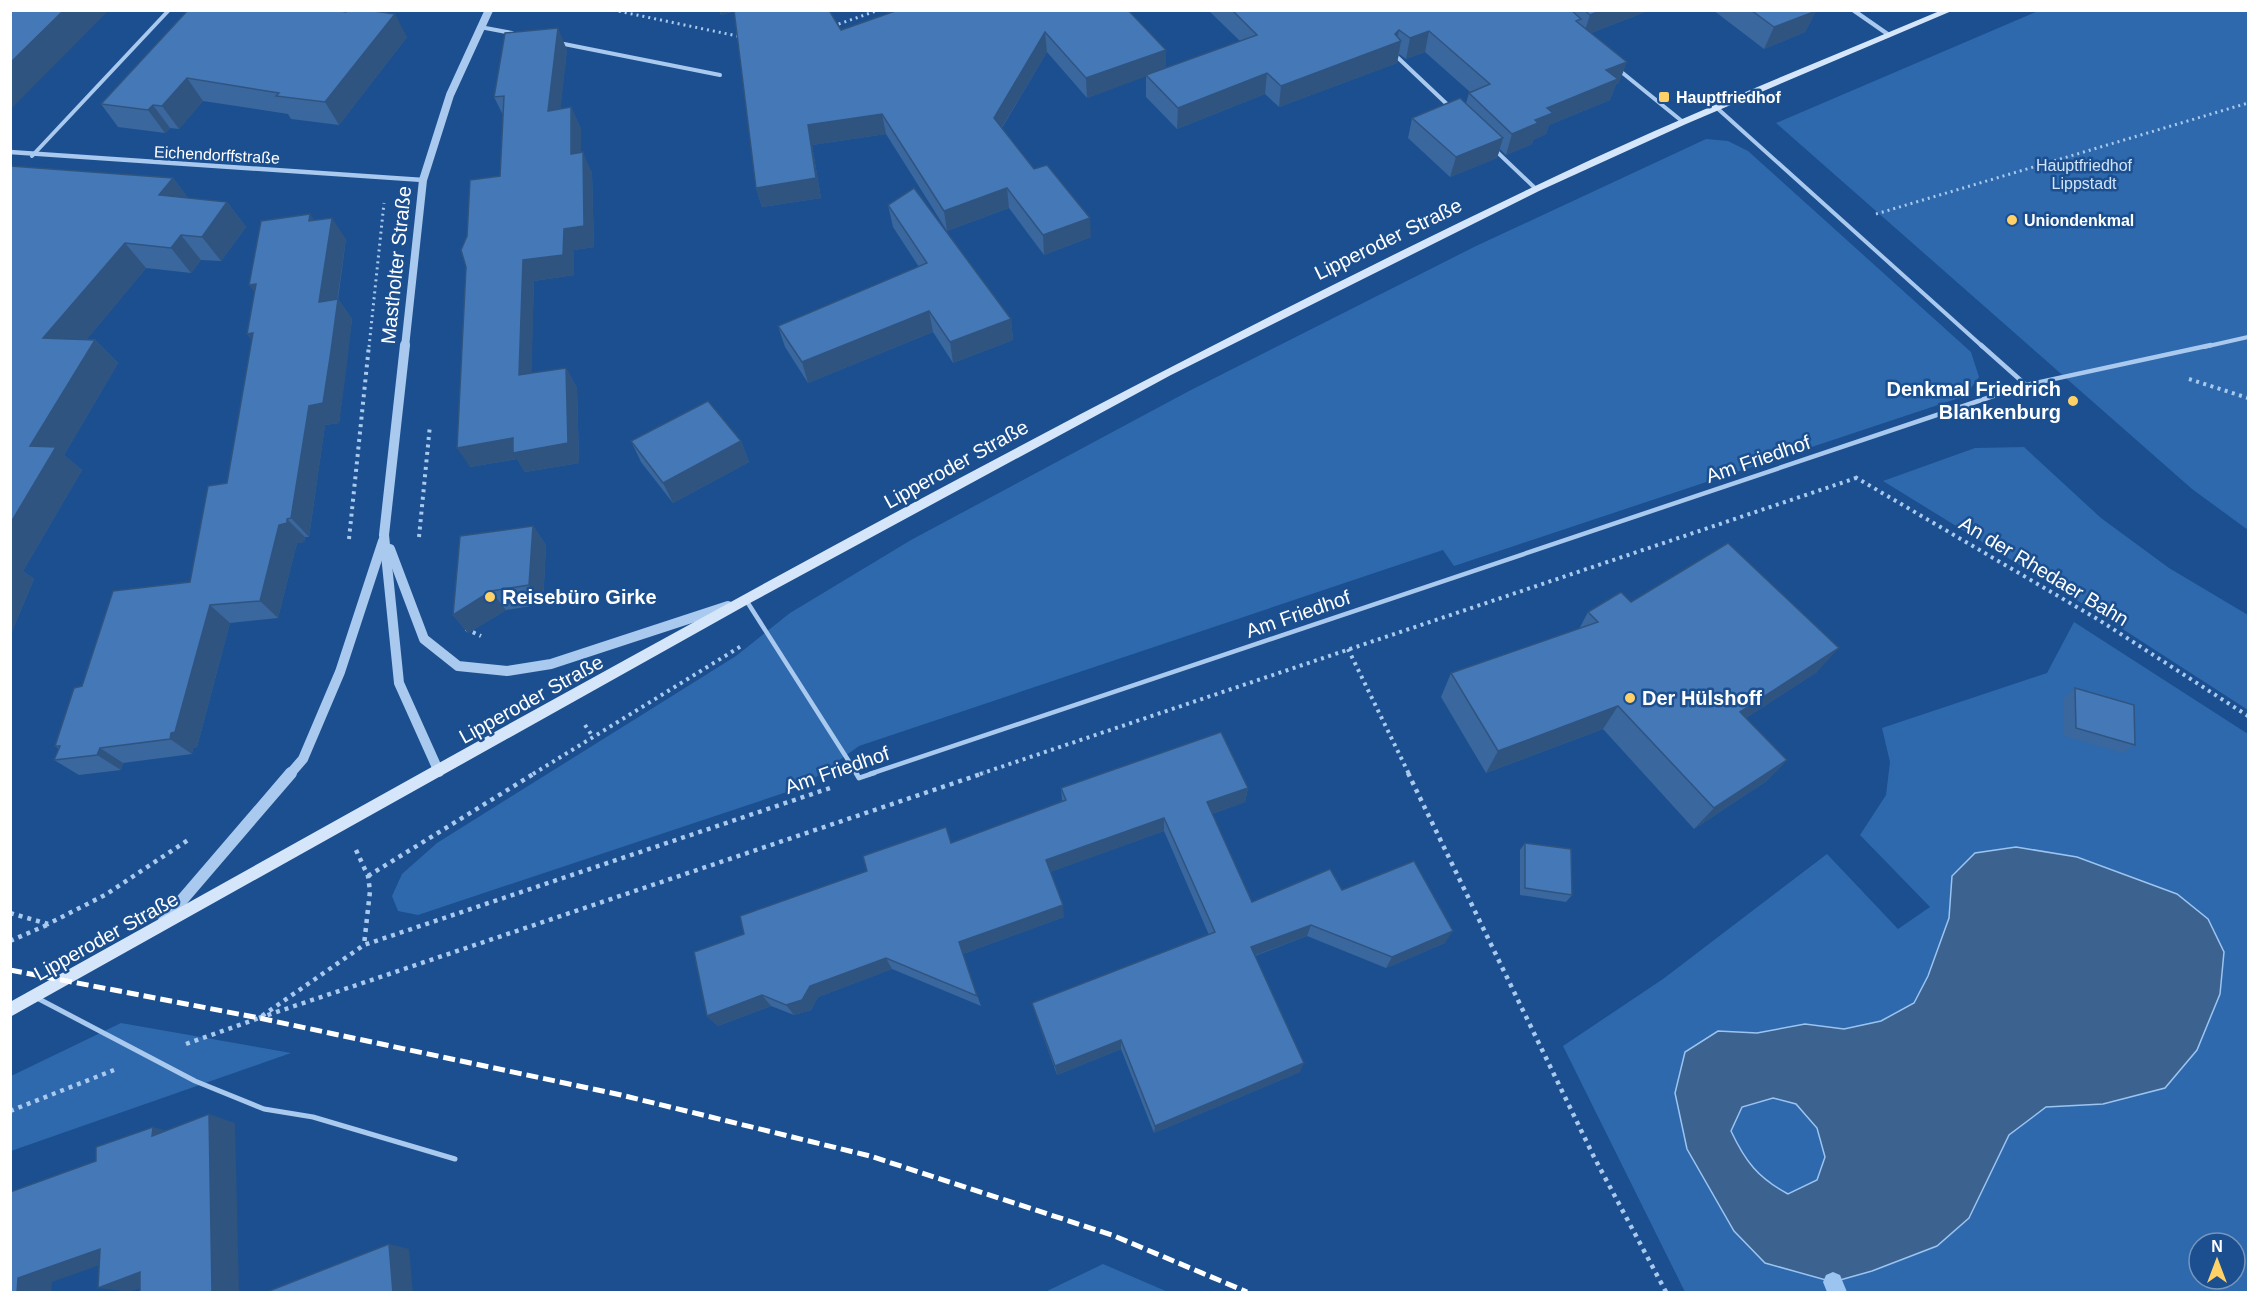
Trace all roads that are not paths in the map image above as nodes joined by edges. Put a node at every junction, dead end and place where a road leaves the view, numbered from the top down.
1 (169, 10) edge
2 (489, 10) edge
3 (1853, 10) edge
4 (1950, 10) edge
5 (480, 27) junction
6 (523, 35) edge
7 (1889, 35) junction
8 (558, 42) edge
9 (1395, 55) edge
10 (1618, 70) edge
11 (720, 75) dead end
12 (1717, 108) junction
13 (1453, 110) edge
14 (1683, 122) junction
15 (1495, 149) edge
16 (10, 153) edge
17 (32, 156) junction
18 (423, 180) junction
19 (1536, 189) junction
20 (2248, 337) edge
21 (2026, 386) junction
22 (384, 535) junction
23 (746, 600) junction
24 (439, 772) junction
25 (156, 930) junction
26 (36, 997) junction
27 (10, 1010) edge
28 (455, 1159) dead end

1 - 17 lane
2 - 5 street, Mastholter Straße
3 - 7 street
4 - 7 main road, Lipperoder Straße
5 - 6 lane
5 - 18 street, Mastholter Straße
7 - 12 main road, Lipperoder Straße
8 - 11 lane
9 - 13 lane
10 - 14 lane
12 - 14 main road, Lipperoder Straße
12 - 21 lane
14 - 19 main road, Lipperoder Straße
15 - 19 lane
16 - 17 street, Eichendorffstraße
17 - 18 street, Eichendorffstraße
18 - 22 street, Mastholter Straße
19 - 23 main road, Lipperoder Straße
20 - 21 lane, Am Friedhof
21 - 23 lane, Am Friedhof
22 - 23 street, Mastholter Straße
22 - 24 street, Mastholter Straße
22 - 25 street, Mastholter Straße
23 - 24 main road, Lipperoder Straße
24 - 25 main road, Lipperoder Straße
25 - 26 main road, Lipperoder Straße
26 - 27 main road, Lipperoder Straße
26 - 28 lane

